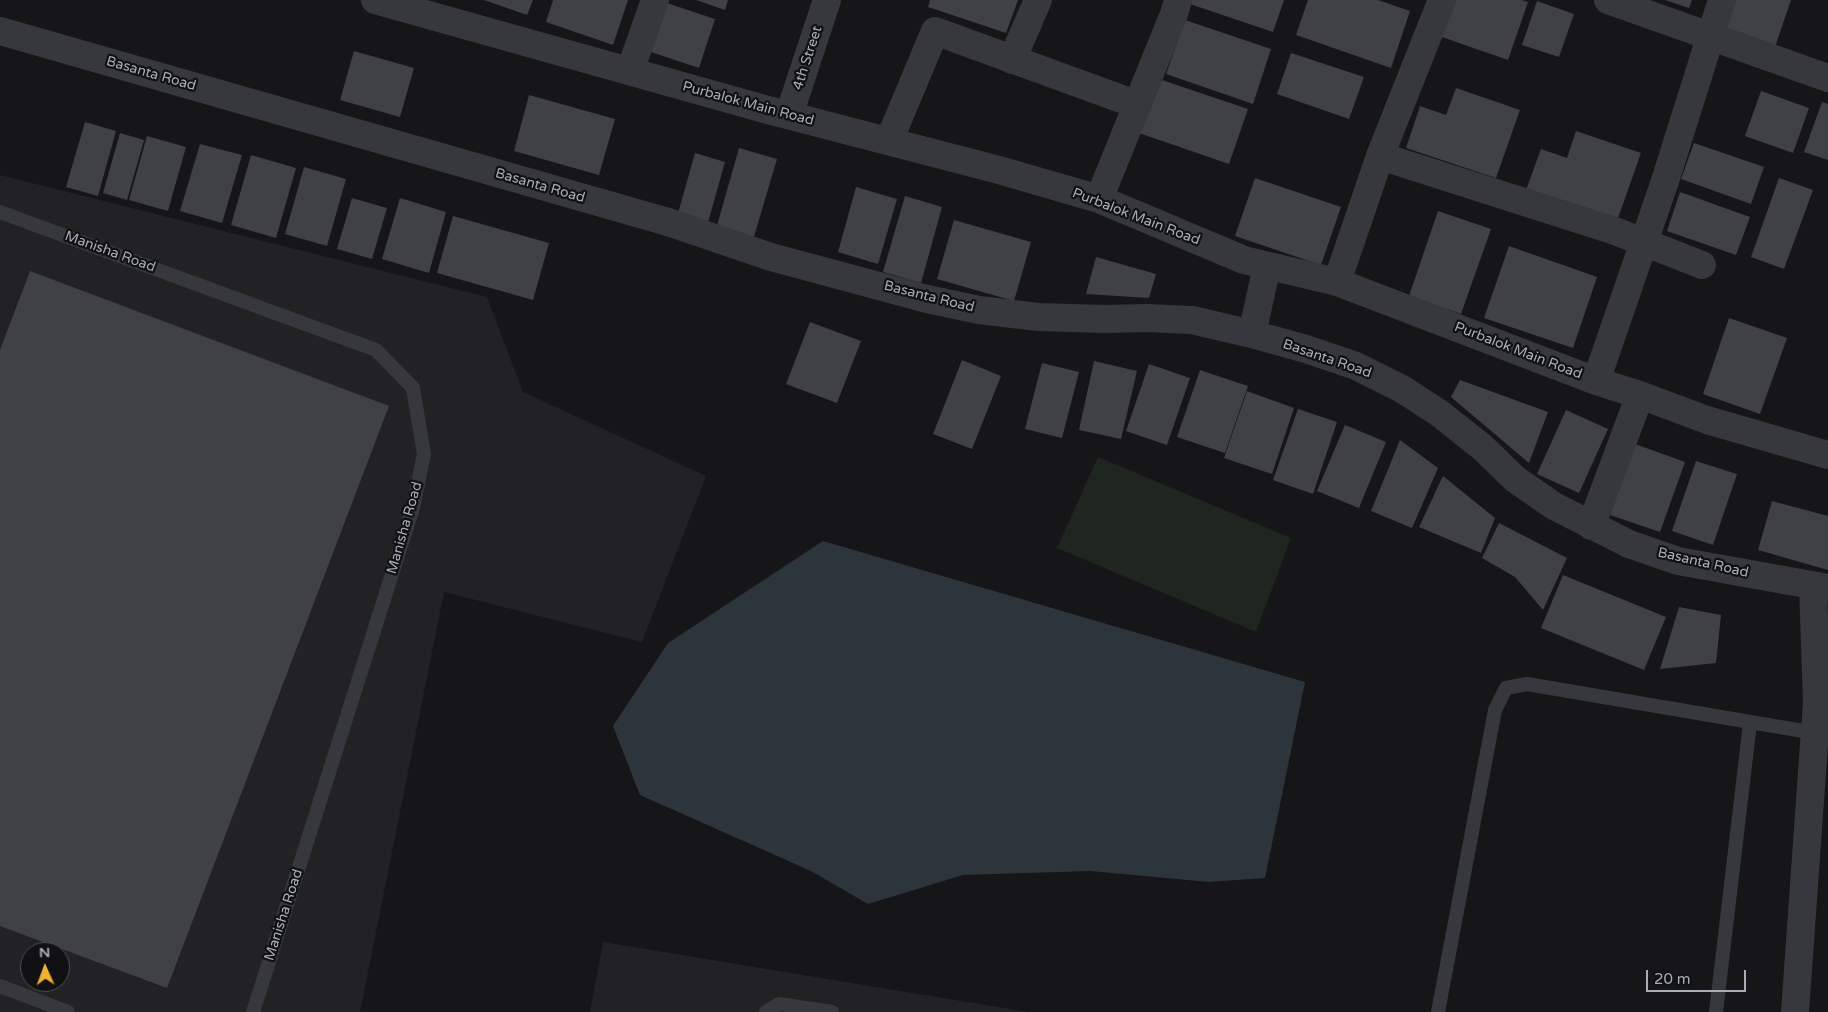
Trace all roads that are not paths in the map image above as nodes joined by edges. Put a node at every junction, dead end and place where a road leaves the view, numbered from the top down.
1 (375, 0) edge
2 (655, 0) edge
3 (827, 0) edge
4 (1038, 0) edge
5 (1178, 0) edge
6 (1442, 0) edge
7 (1608, 0) edge
8 (1722, 0) edge
9 (426, 7) edge
10 (0, 31) edge
11 (1710, 37) junction
12 (1012, 60) junction
13 (630, 71) junction
14 (1828, 78) edge
15 (1138, 105) junction
16 (789, 115) junction
17 (889, 141) junction
18 (1380, 156) junction
19 (1099, 199) junction
20 (0, 212) edge
21 (1643, 242) junction
22 (1702, 265) dead end
23 (1267, 266) junction
24 (1336, 282) junction
25 (1252, 334) junction
26 (1596, 381) junction
27 (1640, 394) junction
28 (1828, 454) edge
29 (1591, 526) junction
30 (1821, 587) edge
31 (1750, 723) junction
32 (1815, 733) junction
33 (0, 986) edge
34 (68, 1012) edge
35 (253, 1012) edge
36 (766, 1012) edge
37 (832, 1012) edge
38 (1438, 1012) edge
39 (1716, 1012) edge
40 (1795, 1012) edge

1 - 9 street, Purbalok Main Road
2 - 13 street
3 - 16 street, 4th Street
4 - 12 street
5 - 15 street
6 - 18 street
7 - 11 street
8 - 11 street
9 - 13 street, Purbalok Main Road
10 - 25 street, Basanta Road
11 - 14 street
11 - 21 street
12 - 15 street
12 - 17 street
13 - 16 street, Purbalok Main Road
15 - 19 street
16 - 17 street, Purbalok Main Road
17 - 19 street, Purbalok Main Road
18 - 21 street
18 - 24 street
19 - 23 street, Purbalok Main Road
20 - 35 lane, Manisha Road
21 - 22 street
21 - 26 street
23 - 24 street, Purbalok Main Road
23 - 25 street
24 - 26 street, Purbalok Main Road
25 - 29 street, Basanta Road
26 - 27 street, Purbalok Main Road
27 - 28 street, Purbalok Main Road
27 - 29 street
29 - 30 street, Basanta Road
30 - 32 street
31 - 32 lane
31 - 38 lane
31 - 39 lane
32 - 40 street
33 - 34 lane
36 - 37 lane

